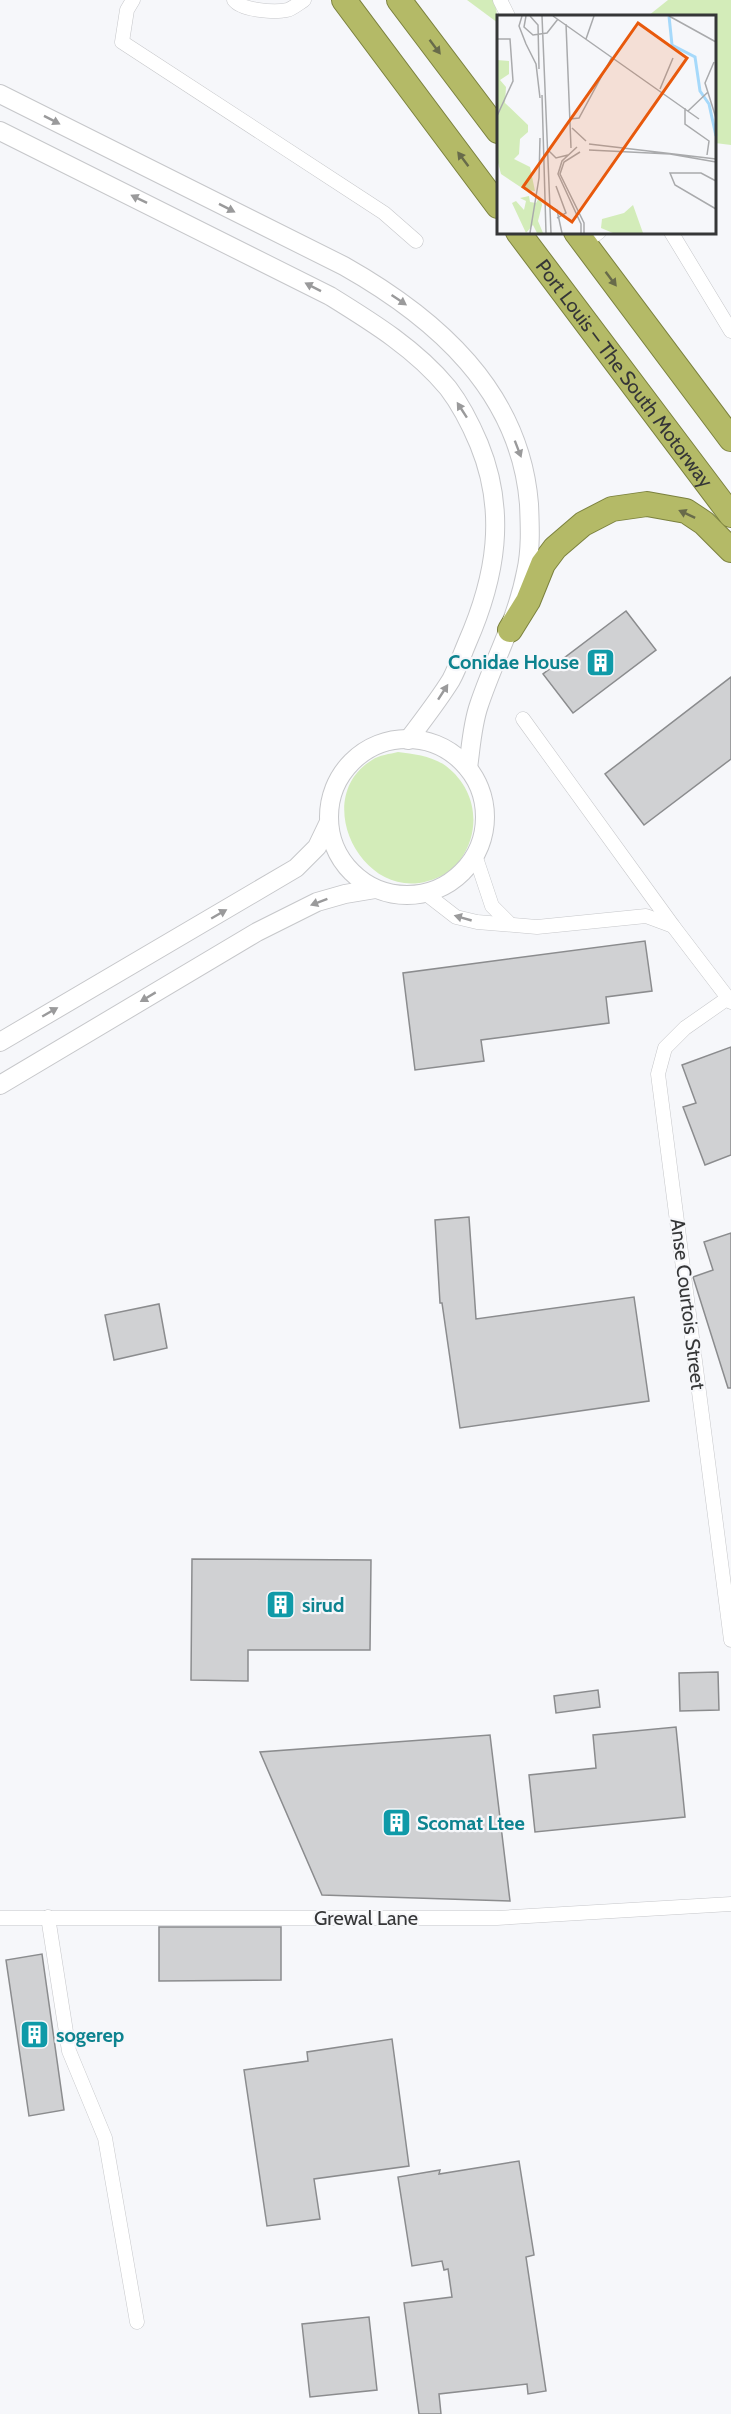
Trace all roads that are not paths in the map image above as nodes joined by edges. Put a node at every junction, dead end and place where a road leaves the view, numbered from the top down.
1 (133, 0) edge
2 (234, 0) edge
3 (304, 0) edge
4 (344, 0) edge
5 (399, 0) edge
6 (500, 0) edge
7 (508, 15) edge
8 (0, 94) edge
9 (497, 130) edge
10 (0, 131) edge
11 (497, 205) edge
12 (520, 234) edge
13 (672, 234) edge
14 (586, 236) edge
15 (416, 241) dead end
16 (731, 331) edge
17 (731, 439) edge
18 (731, 515) edge
19 (731, 550) edge
20 (510, 630) junction
21 (523, 719) dead end
22 (408, 740) junction
23 (468, 768) junction
24 (329, 822) junction
25 (475, 855) junction
26 (375, 889) junction
27 (425, 893) junction
28 (509, 924) junction
29 (673, 926) junction
30 (729, 1000) edge
31 (0, 1042) edge
32 (0, 1085) edge
33 (731, 1640) edge
34 (731, 1904) edge
35 (48, 1917) junction
36 (0, 1918) edge
37 (136, 2322) dead end

1 - 15 street
2 - 3 street
11 -> 4 highway
5 -> 9 highway
6 - 7 street
8 -> 20 street
22 -> 10 street
12 - 18 highway, Port Louis – The South Motorway
13 - 16 street
14 -> 17 highway
19 -> 20 highway
20 - 23 street
21 - 29 street
22 - 23 street
22 - 24 street
23 - 25 street
24 - 26 street
31 -> 24 street
25 - 27 street
25 - 28 street
26 - 27 street
26 -> 32 street
28 -> 27 street
28 - 29 street
29 - 30 street
30 - 33 street, Anse Courtois Street
34 - 35 street, Grewal Lane
35 - 36 street, Grewal Lane
35 - 37 street

